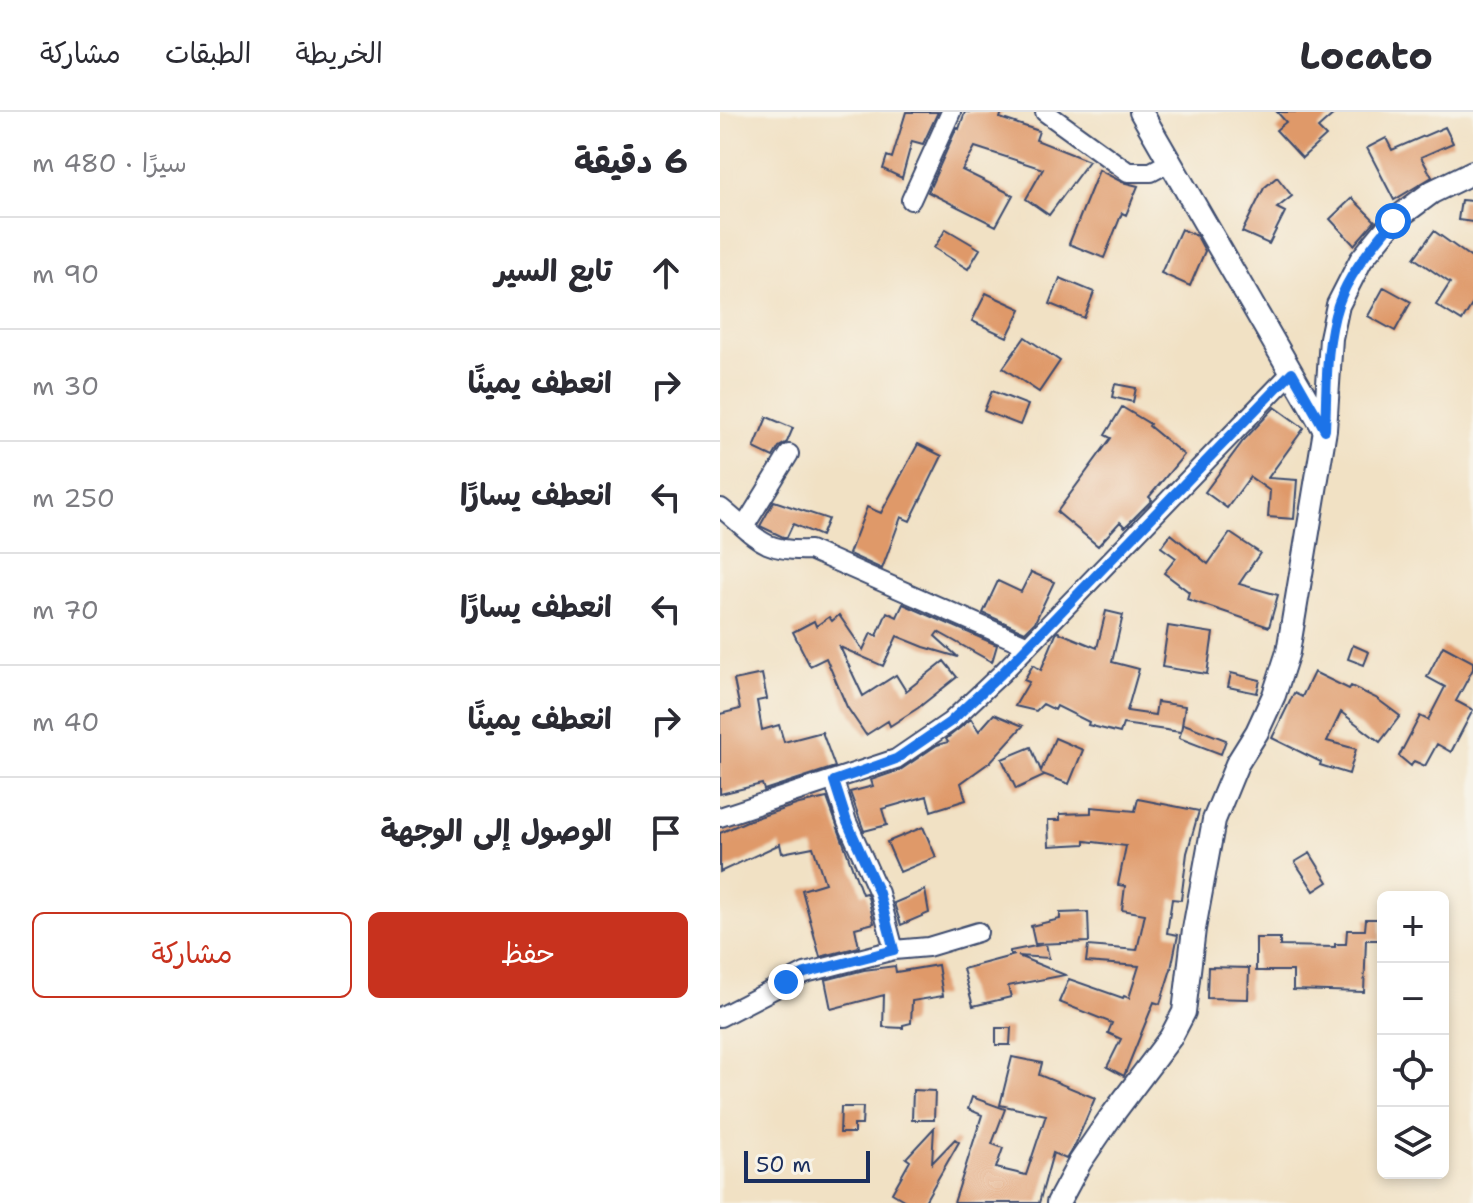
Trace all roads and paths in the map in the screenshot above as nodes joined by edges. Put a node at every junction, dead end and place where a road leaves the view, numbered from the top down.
1 (951, 112) edge
2 (1045, 112) edge
3 (1141, 112) edge
4 (1170, 162) junction
5 (1473, 172) edge
6 (911, 200) dead end
7 (1292, 372) junction
8 (1325, 430) junction
9 (789, 454) dead end
10 (721, 508) edge
11 (744, 527) junction
12 (1028, 646) junction
13 (834, 781) junction
14 (720, 817) edge
15 (978, 932) dead end
16 (894, 950) junction
17 (720, 1017) edge
18 (1058, 1203) edge

1 - 6 street
2 - 4 street
3 - 4 main road
4 - 7 main road
5 - 8 main road
7 - 8 main road
7 - 12 street
8 - 18 main road
9 - 11 street
10 - 11 street
11 - 12 street
12 - 13 street
13 - 14 street
13 - 16 street
15 - 16 street
16 - 17 street

